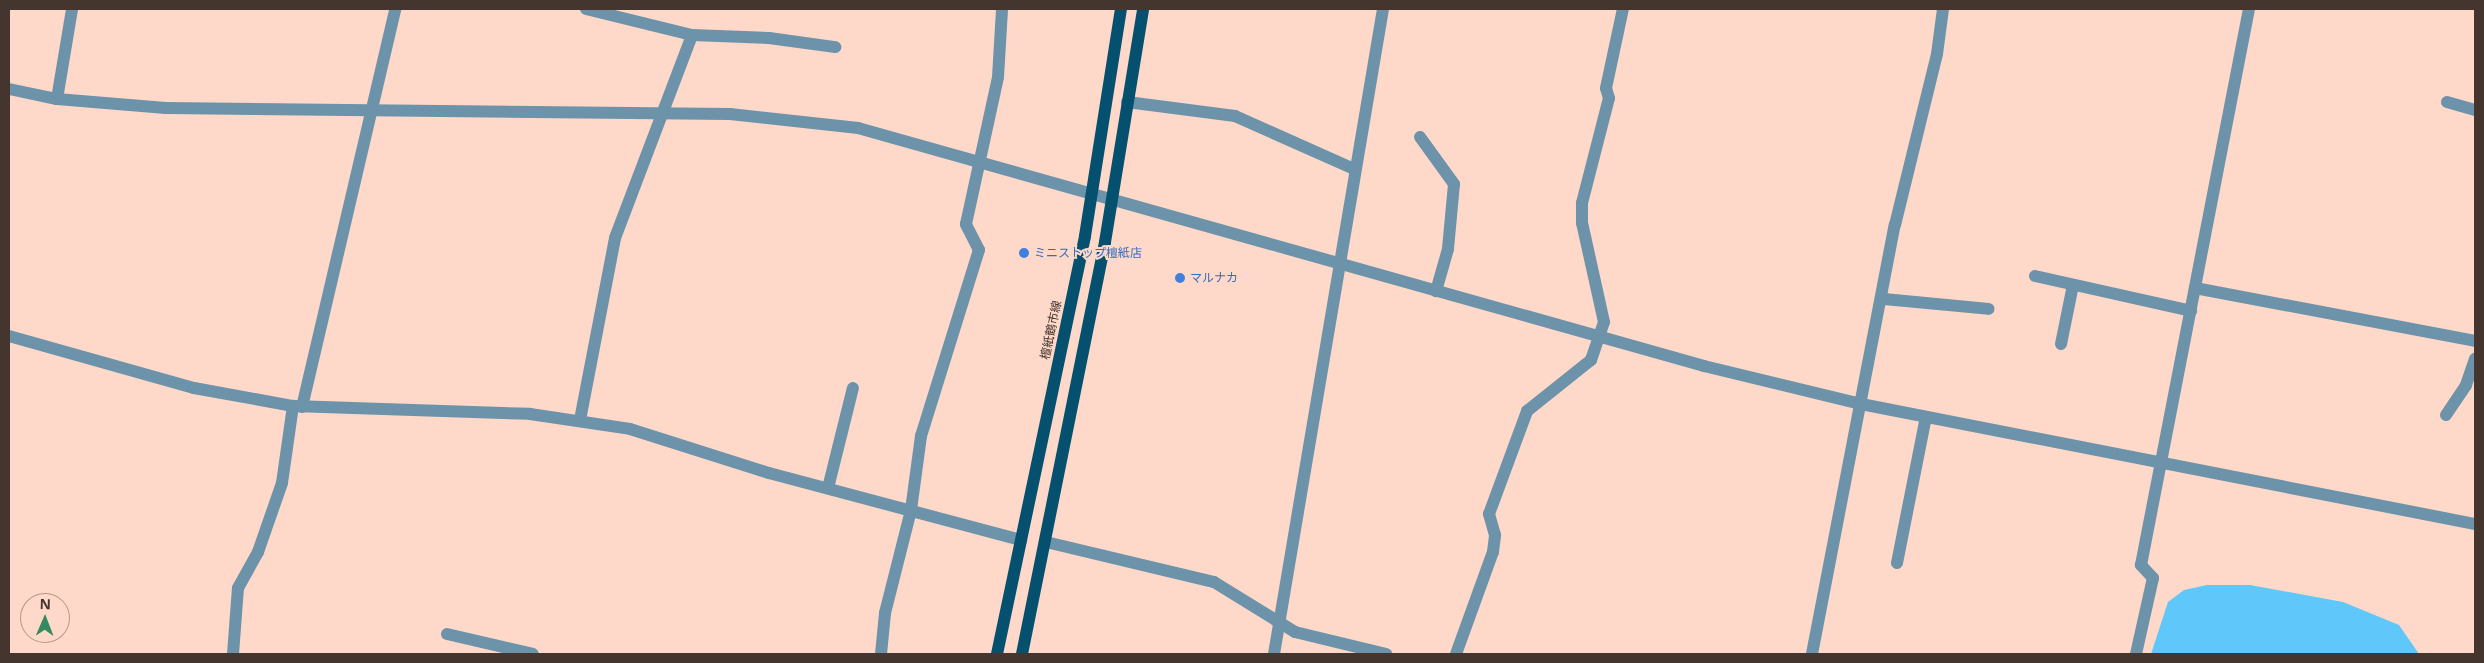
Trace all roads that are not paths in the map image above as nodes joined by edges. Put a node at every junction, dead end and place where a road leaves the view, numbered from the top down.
1 (72, 9) edge
2 (395, 9) edge
3 (586, 9) edge
4 (1002, 9) edge
5 (1121, 9) edge
6 (1143, 9) edge
7 (1383, 9) edge
8 (1623, 9) edge
9 (1943, 9) edge
10 (2249, 9) edge
11 (692, 35) junction
12 (835, 48) dead end
13 (9, 89) edge
14 (58, 99) junction
15 (1127, 102) junction
16 (2447, 102) dead end
17 (2475, 110) edge
18 (371, 111) junction
19 (661, 114) junction
20 (1420, 137) dead end
21 (979, 161) junction
22 (1354, 169) junction
23 (1090, 193) junction
24 (1112, 199) junction
25 (1337, 264) junction
26 (2034, 276) dead end
27 (2073, 285) junction
28 (2195, 288) junction
29 (1436, 291) junction
30 (1884, 300) junction
31 (1989, 309) dead end
32 (2191, 311) junction
33 (9, 336) edge
34 (1599, 336) junction
35 (2475, 340) edge
36 (2061, 344) dead end
37 (2475, 359) edge
38 (852, 388) dead end
39 (2471, 388) edge
40 (1862, 404) junction
41 (298, 407) junction
42 (2446, 415) dead end
43 (1926, 417) junction
44 (580, 420) junction
45 (2162, 462) junction
46 (828, 488) junction
47 (912, 510) junction
48 (2475, 524) edge
49 (1021, 540) junction
50 (1046, 542) junction
51 (1898, 563) dead end
52 (1280, 625) junction
53 (447, 634) dead end
54 (232, 654) edge
55 (533, 654) edge
56 (882, 654) edge
57 (997, 654) edge
58 (1022, 654) edge
59 (1274, 654) edge
60 (1386, 654) edge
61 (1456, 654) edge
62 (1812, 654) edge
63 (2136, 654) edge

1 - 14 street
2 - 18 street
3 - 11 street
4 - 21 street
5 - 23 main road, 檀紙鶴市線
6 - 15 main road
7 - 22 street
8 - 34 street
9 - 30 street
10 - 28 street
11 - 12 street
11 - 19 street
13 - 14 street
14 - 18 street
15 - 22 street
15 - 24 main road
16 - 17 street
18 - 19 street
18 - 41 street
19 - 21 street
19 - 44 street
20 - 29 street
21 - 23 street
21 - 47 street
22 - 25 street
23 - 24 street
23 - 49 main road, 檀紙鶴市線
24 - 25 street
24 - 50 main road
25 - 29 street
25 - 52 street
26 - 27 street
27 - 32 street
27 - 36 street
28 - 32 street
28 - 35 street
29 - 34 street
30 - 31 street
30 - 40 street
32 - 45 street
33 - 41 street
34 - 40 street
34 - 61 street
37 - 39 street
38 - 46 street
39 - 42 street
40 - 43 street
40 - 62 street
41 - 44 street
41 - 54 street
43 - 45 street
43 - 51 street
44 - 46 street
45 - 48 street
45 - 63 street
46 - 47 street
47 - 49 street
47 - 56 street
49 - 57 main road, 檀紙鶴市線
50 - 52 street
50 - 58 main road
52 - 59 street
52 - 60 street
53 - 55 street

